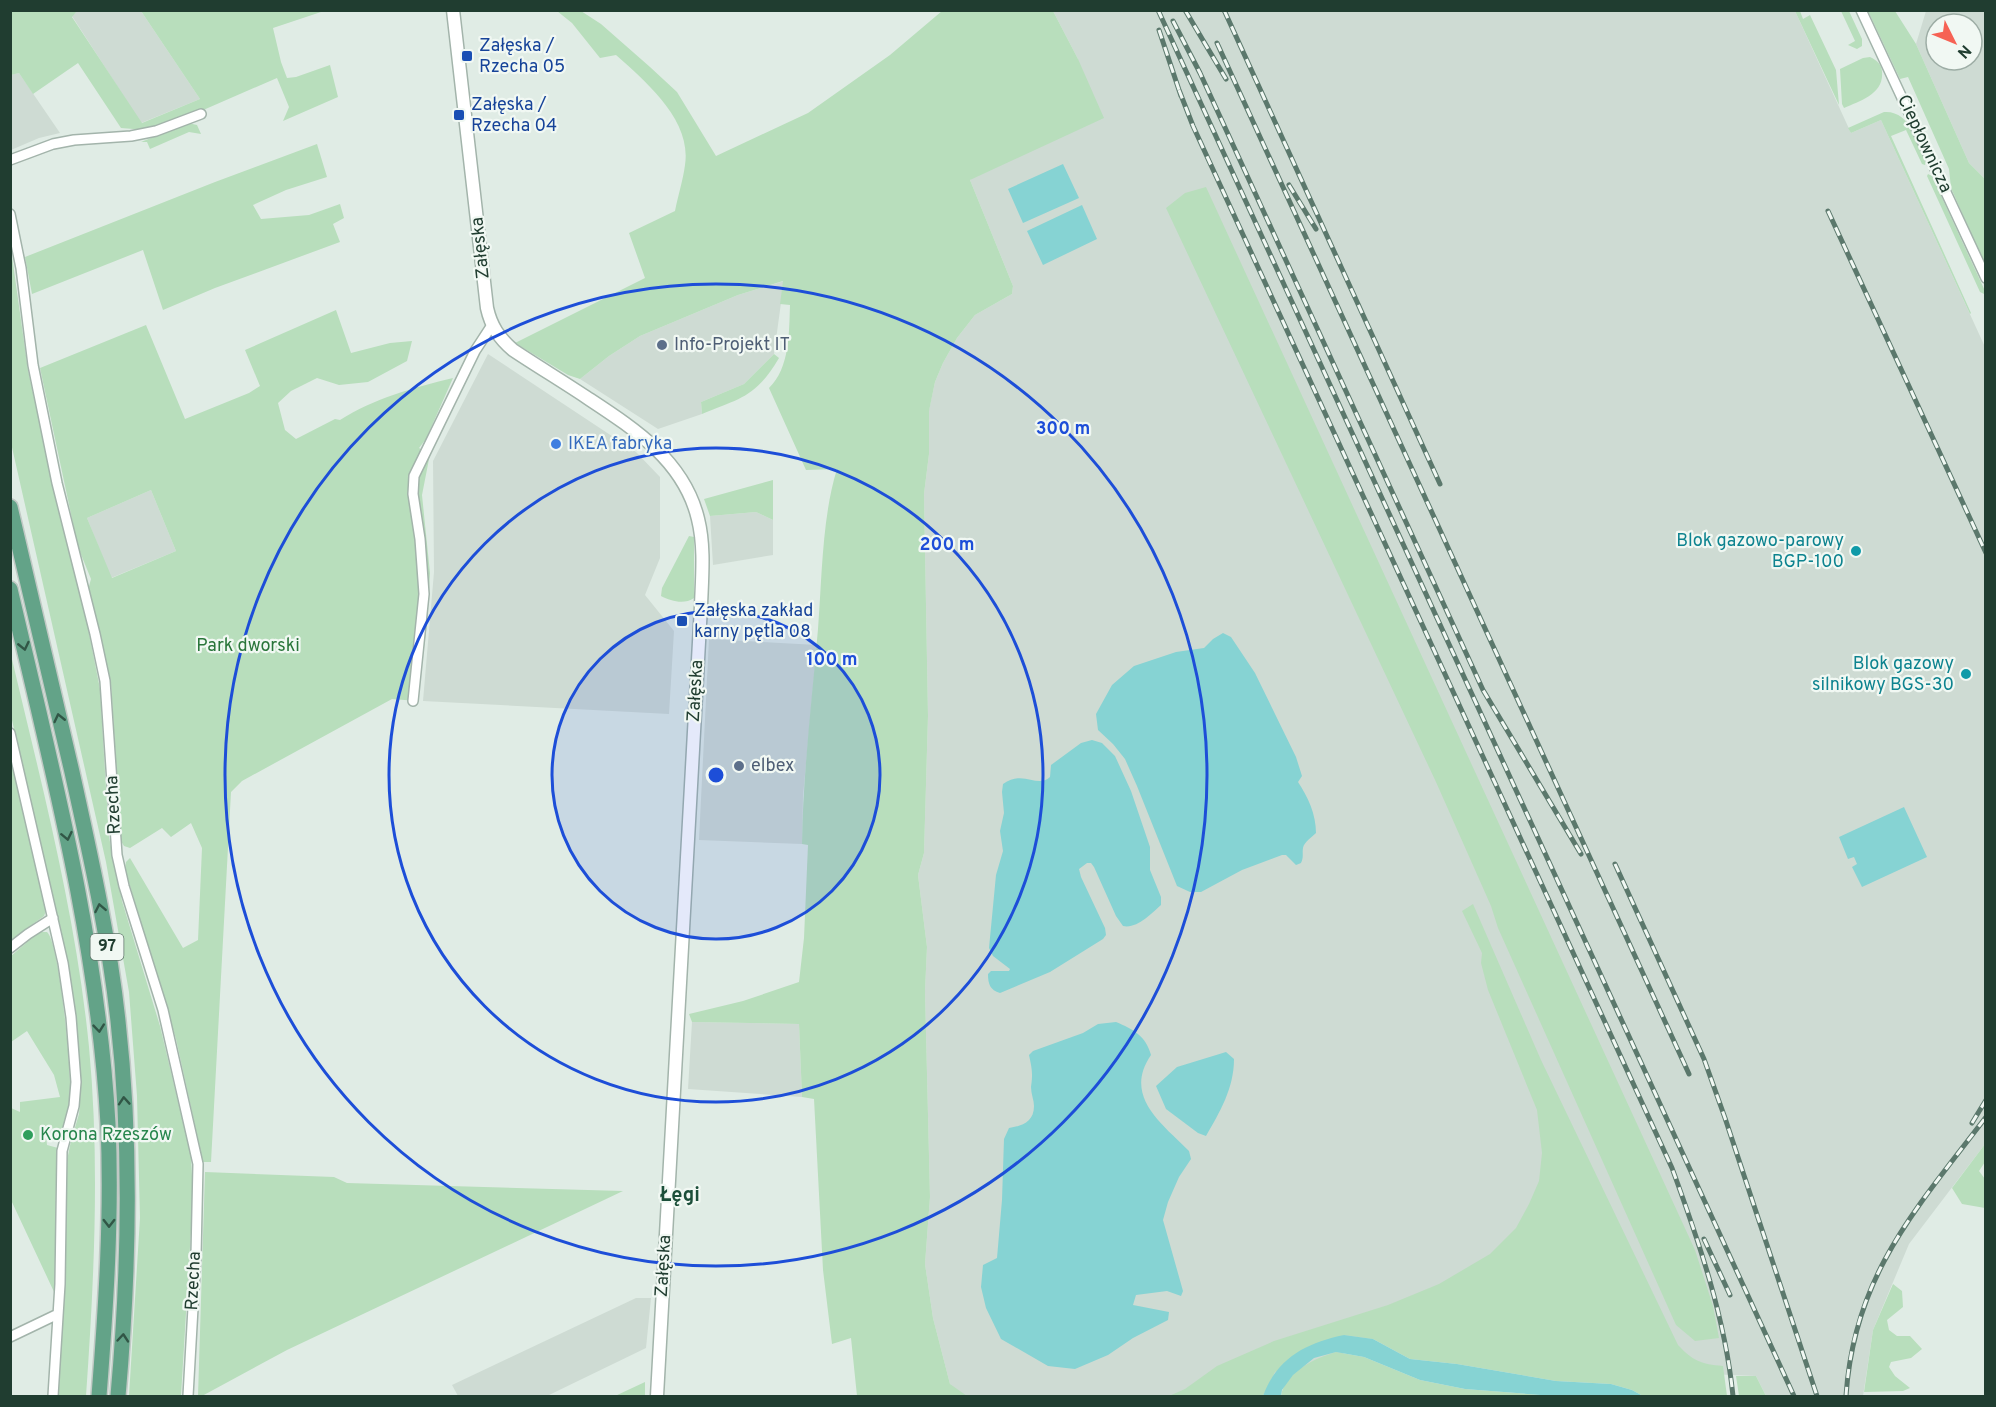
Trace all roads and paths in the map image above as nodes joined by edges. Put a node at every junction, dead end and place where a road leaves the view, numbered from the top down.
1 (453, 10) edge
2 (1861, 10) edge
3 (201, 114) dead end
4 (10, 160) edge
5 (10, 214) edge
6 (1986, 278) edge
7 (492, 325) junction
8 (10, 507) edge
9 (10, 589) edge
10 (413, 701) dead end
11 (10, 733) edge
12 (52, 918) junction
13 (10, 948) edge
14 (58, 1314) junction
15 (10, 1337) edge
16 (53, 1396) edge
17 (99, 1396) edge
18 (118, 1396) edge
19 (188, 1396) edge
20 (657, 1396) edge

1 - 7 street, Załęska
2 - 6 street, Ciepłownicza
3 - 4 street
5 - 19 street, Rzecha
7 - 10 street
7 - 20 street, Załęska
18 -> 8 main road, 97
9 -> 17 main road, 97
11 - 12 street
12 - 13 street
12 - 14 street
14 - 15 street
14 - 16 street

